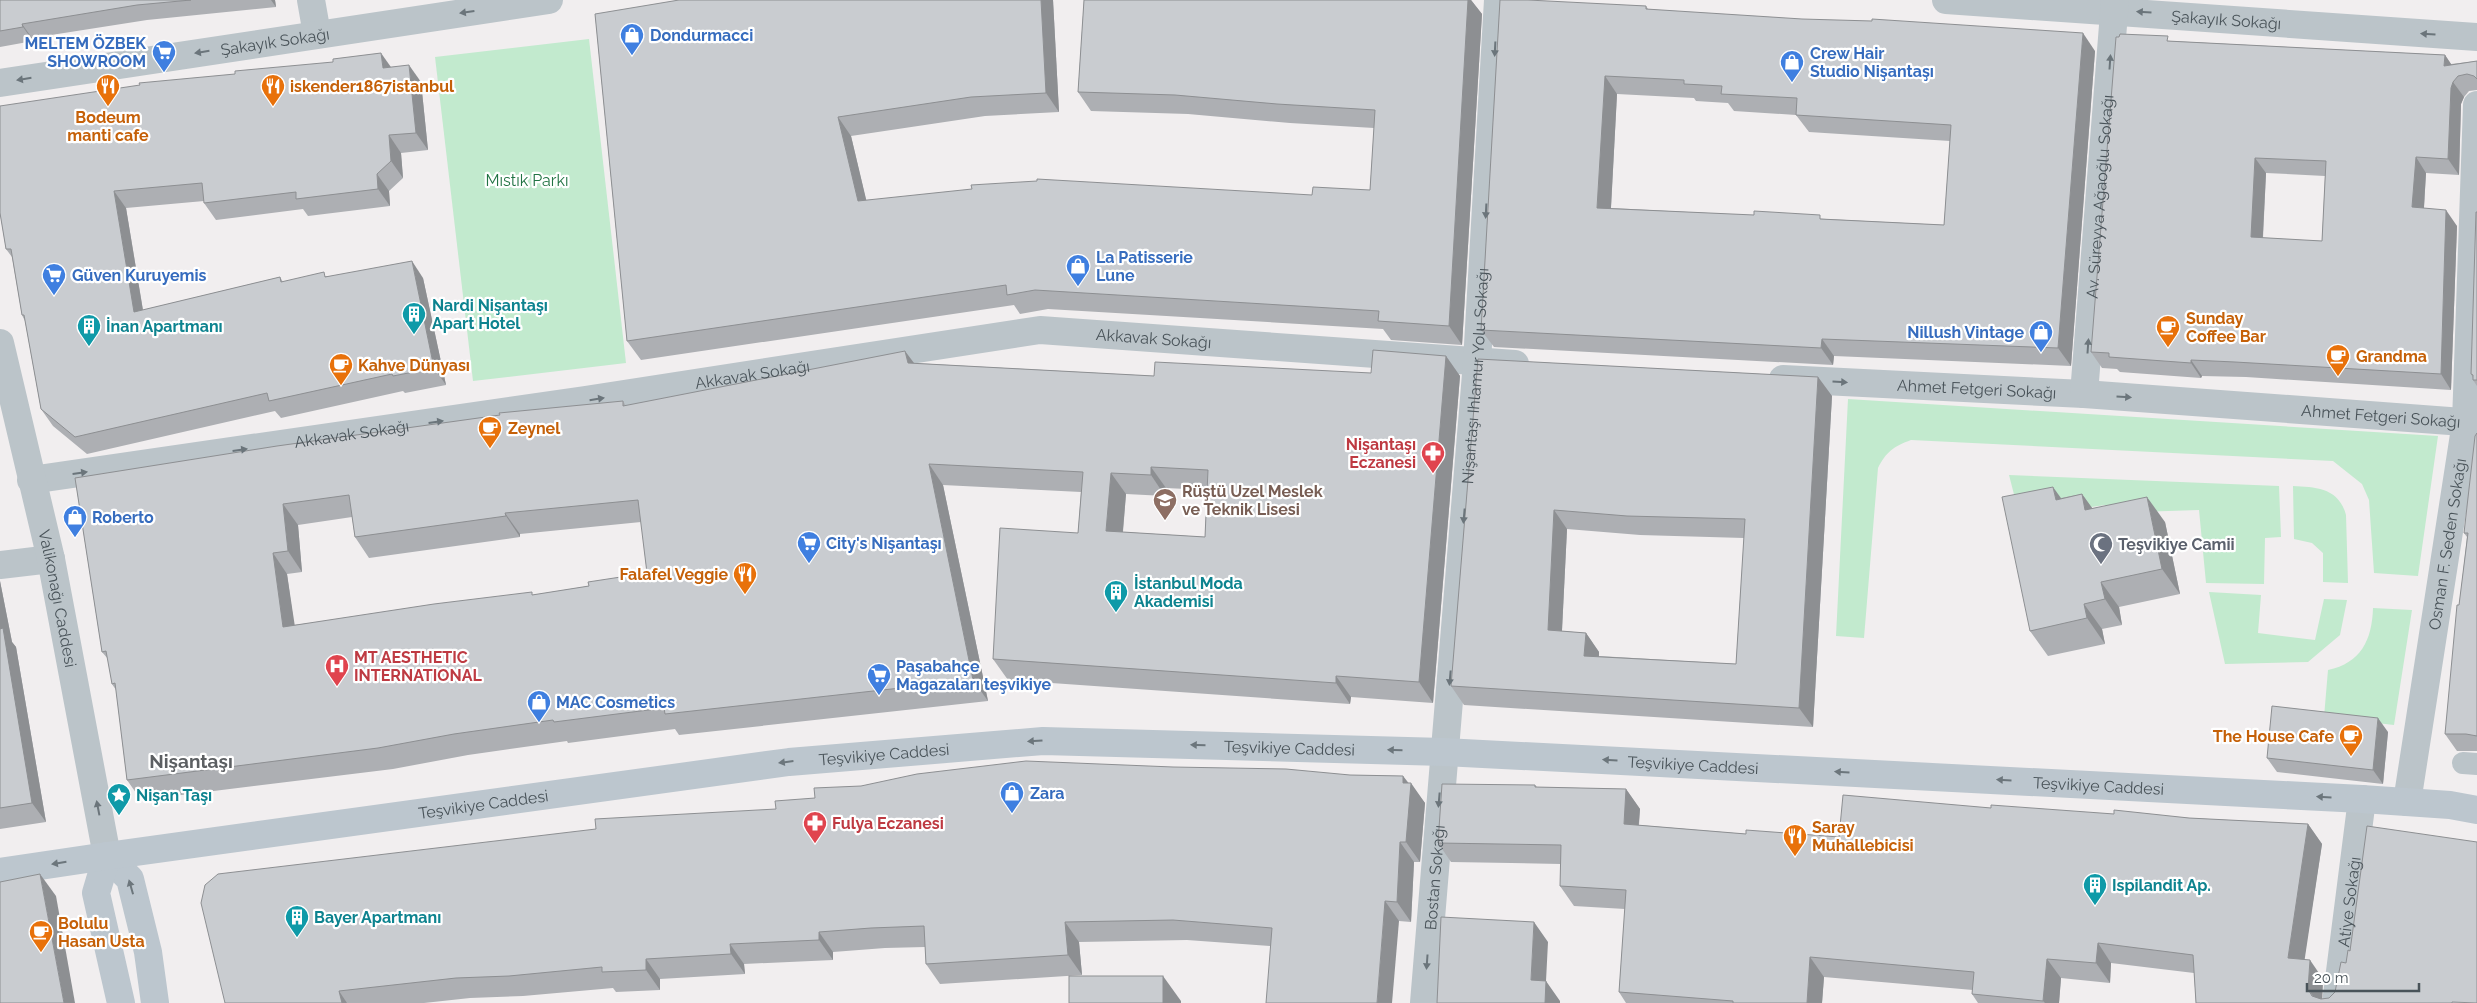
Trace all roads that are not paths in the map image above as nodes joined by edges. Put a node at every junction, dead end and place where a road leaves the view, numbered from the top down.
1 (311, 0) edge
2 (550, 0) edge
3 (1498, 0) edge
4 (1946, 0) edge
5 (2115, 5) edge
6 (316, 34) junction
7 (2477, 37) edge
8 (0, 83) edge
9 (2477, 105) edge
10 (0, 343) edge
11 (1477, 362) junction
12 (1536, 366) edge
13 (1756, 377) edge
14 (2084, 394) junction
15 (2471, 423) edge
16 (31, 480) junction
17 (51, 560) junction
18 (0, 565) edge
19 (1444, 752) junction
20 (2362, 799) junction
21 (2407, 802) junction
22 (2477, 810) edge
23 (107, 856) junction
24 (0, 872) edge
25 (120, 1003) edge
26 (156, 1003) edge
27 (1424, 1003) edge
28 (2336, 1003) edge

1 - 6 street
2 -> 6 street, Şakayık Sokağı
3 -> 11 street, Nişantaşı Ihlamur Yolu Sokağı
4 - 5 street, Şakayık Sokağı
7 -> 5 street, Şakayık Sokağı
14 -> 5 street, Av. Süreyya Ağaoğlu Sokağı
6 -> 8 street, Şakayık Sokağı
9 - 15 street, Osman F. Seden Sokağı
10 - 16 street, Valikonağı Caddesi
11 - 12 street
16 -> 11 street, Akkavak Sokağı
11 -> 19 street, Nişantaşı Ihlamur Yolu Sokağı
13 -> 14 street, Ahmet Fetgeri Sokağı
14 -> 15 street, Ahmet Fetgeri Sokağı
15 - 21 street, Osman F. Seden Sokağı
16 - 17 street, Valikonağı Caddesi
17 - 18 street
23 -> 17 street, Valikonağı Caddesi
20 -> 19 main road, Teşvikiye Caddesi
19 -> 23 main road, Teşvikiye Caddesi
19 -> 27 street, Bostan Sokağı
20 - 21 main road, Teşvikiye Caddesi
20 - 28 street, Atiye Sokağı
21 - 22 main road, Teşvikiye Caddesi
23 -> 24 main road, Teşvikiye Caddesi
23 - 25 main road, Valikonağı Caddesi
26 -> 23 main road

